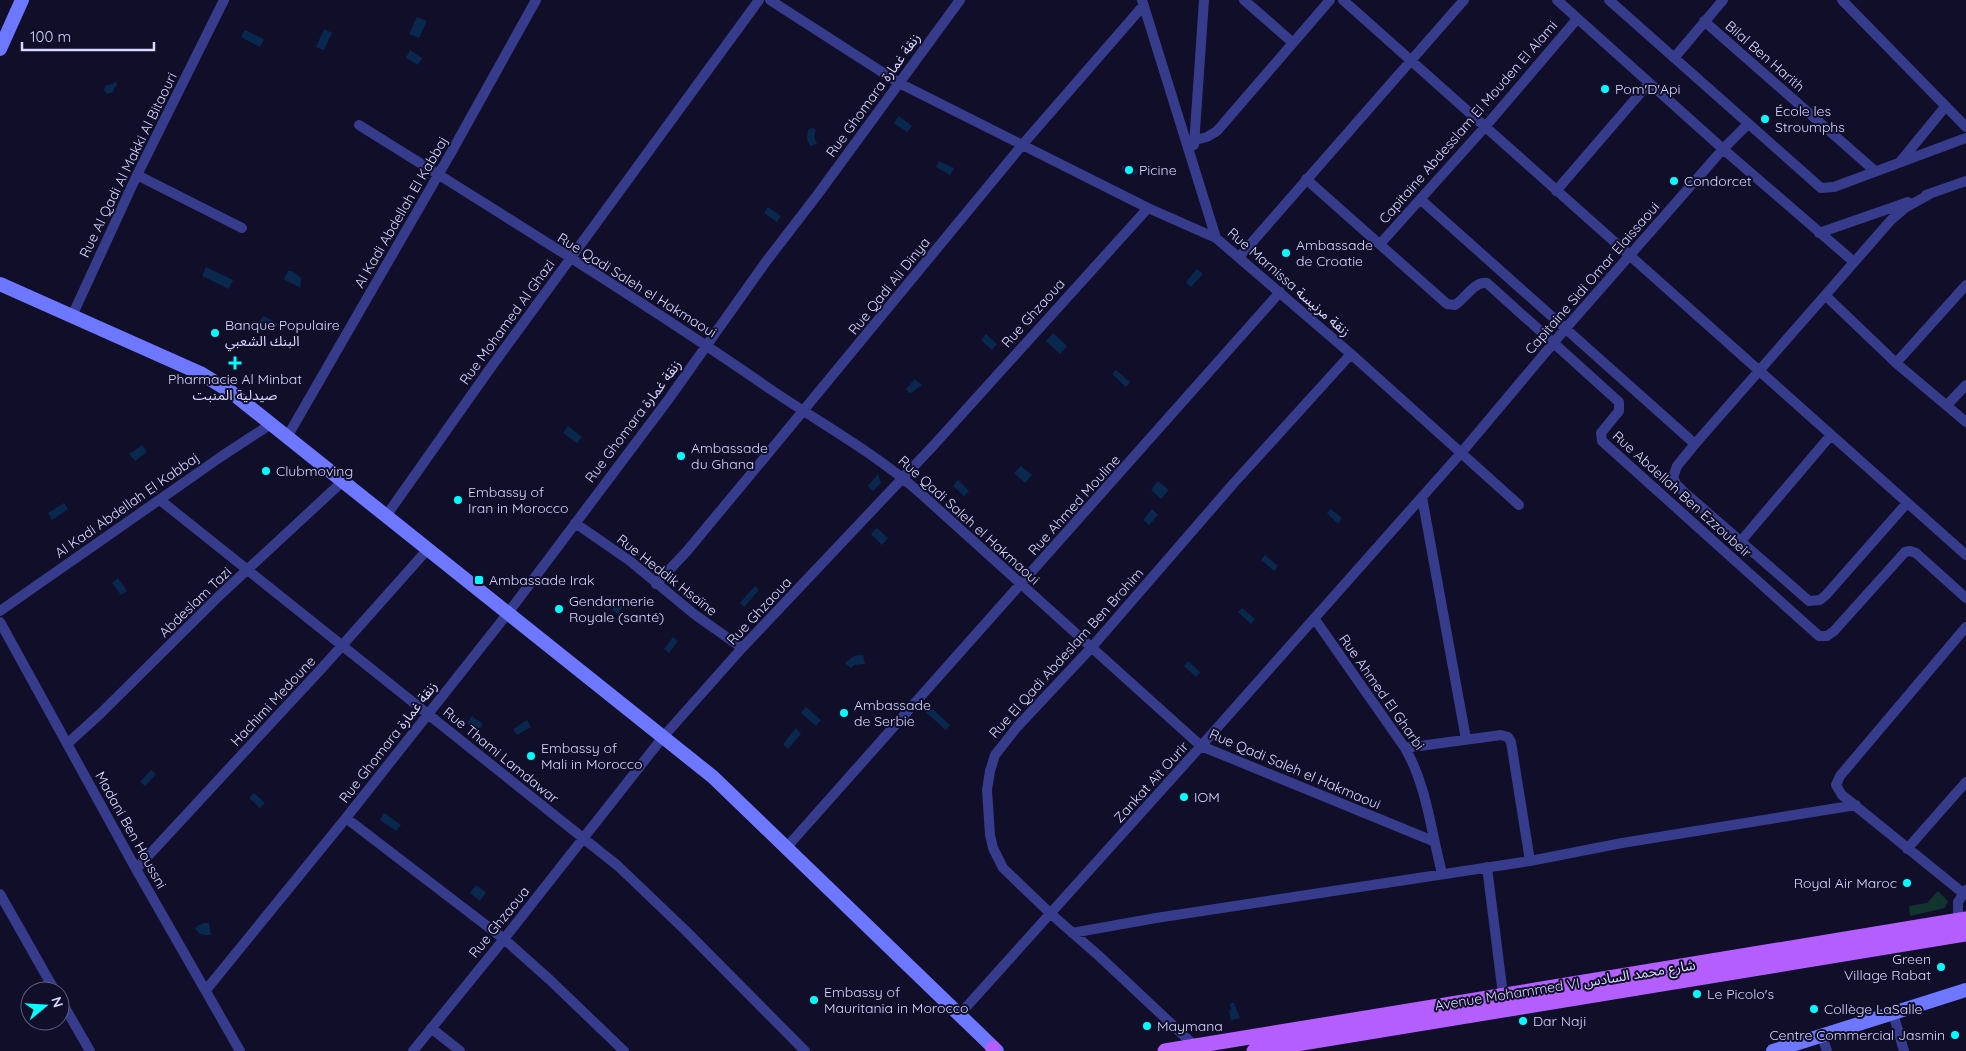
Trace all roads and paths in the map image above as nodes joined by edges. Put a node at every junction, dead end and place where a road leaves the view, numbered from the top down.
1 (22, 0) edge
2 (224, 0) edge
3 (536, 0) edge
4 (759, 0) edge
5 (770, 0) edge
6 (960, 0) edge
7 (1204, 0) edge
8 (1244, 0) edge
9 (1330, 0) edge
10 (1343, 0) edge
11 (1464, 0) edge
12 (1556, 0) edge
13 (1609, 0) edge
14 (1723, 0) edge
15 (1842, 0) edge
16 (1142, 3) edge
17 (1578, 19) junction
18 (1704, 22) junction
19 (1292, 42) junction
20 (0, 49) edge
21 (1674, 58) junction
22 (1410, 61) junction
23 (899, 83) junction
24 (1650, 83) junction
25 (1946, 107) junction
26 (1748, 124) junction
27 (359, 125) dead end
28 (1485, 127) junction
29 (1966, 127) edge
30 (1966, 138) edge
31 (1195, 140) junction
32 (1023, 144) junction
33 (1723, 149) junction
34 (1191, 153) junction
35 (1900, 163) junction
36 (1875, 172) junction
37 (137, 175) junction
38 (438, 175) junction
39 (1306, 179) junction
40 (1966, 181) edge
41 (1556, 191) junction
42 (1930, 194) junction
43 (1420, 199) junction
44 (1148, 208) junction
45 (242, 228) dead end
46 (1819, 233) junction
47 (1216, 238) junction
48 (1380, 244) junction
49 (1240, 256) junction
50 (1630, 256) junction
51 (570, 259) junction
52 (1854, 262) junction
53 (0, 284) edge
54 (1966, 285) edge
55 (1280, 292) junction
56 (1826, 296) junction
57 (72, 316) junction
58 (1566, 328) junction
59 (1553, 344) junction
60 (706, 345) junction
61 (1351, 354) junction
62 (1896, 363) junction
63 (1759, 372) junction
64 (1966, 385) edge
65 (1947, 405) junction
66 (802, 411) junction
67 (1966, 422) edge
68 (271, 424) junction
69 (1832, 435) junction
70 (287, 437) junction
71 (1695, 444) junction
72 (1461, 453) junction
73 (903, 478) junction
74 (343, 481) junction
75 (1422, 497) junction
76 (160, 500) junction
77 (1907, 503) junction
78 (1519, 505) dead end
79 (386, 516) junction
80 (575, 523) junction
81 (1741, 541) junction
82 (428, 549) junction
83 (1966, 555) edge
84 (248, 570) junction
85 (656, 584) junction
86 (1022, 585) junction
87 (1966, 598) edge
88 (0, 611) edge
89 (508, 613) junction
90 (1314, 618) junction
91 (0, 622) edge
92 (1966, 627) edge
93 (343, 644) junction
94 (742, 648) junction
95 (1091, 648) junction
96 (428, 714) junction
97 (663, 737) junction
98 (1466, 739) junction
99 (67, 744) junction
100 (1201, 746) junction
101 (1405, 748) junction
102 (1966, 782) edge
103 (1856, 806) junction
104 (346, 818) junction
105 (583, 839) junction
106 (1433, 841) junction
107 (786, 848) junction
108 (1907, 849) junction
109 (1530, 860) junction
110 (1487, 867) junction
111 (136, 869) junction
112 (1442, 873) junction
113 (1964, 891) edge
114 (0, 894) edge
115 (1051, 914) junction
116 (1962, 919) edge
117 (1072, 933) junction
118 (1966, 934) edge
119 (504, 939) junction
120 (49, 981) edge
121 (206, 990) junction
122 (1966, 990) edge
123 (1504, 995) junction
124 (1966, 995) edge
125 (959, 1015) junction
126 (70, 1016) edge
127 (1894, 1016) junction
128 (431, 1028) junction
129 (1824, 1042) edge
130 (1195, 1046) junction
131 (994, 1050) edge
132 (90, 1051) edge
133 (240, 1051) edge
134 (413, 1051) edge
135 (460, 1051) edge
136 (624, 1051) edge
137 (806, 1051) edge
138 (1165, 1051) edge
139 (1254, 1051) edge
140 (1773, 1051) edge
141 (1791, 1051) edge
142 (1904, 1051) edge

1 - 20 main road
2 - 37 street, Rue Al Qadi Al Makki Al Bitaouri
3 - 38 street, Al Kadi Abdellah El Kabbaj
4 - 51 street, Rue Mohamed Al Ghazi
5 - 23 street, Rue Marnissa زنقة مرنيسة
6 - 23 street, Rue Ghomara زنقة غمارة
7 - 31 street
8 - 19 street
9 - 19 street
10 - 22 street
11 - 22 street
12 - 17 street
13 - 21 street
14 - 18 street
15 - 25 street
16 - 32 street, Rue Qadi Ali Dinya
16 - 34 street
17 - 24 street
17 - 28 street, Capitaine Abdesslam El Mouden El Alami
18 - 21 street
18 - 36 street, Bilal Ben Harith
19 - 31 street
21 - 26 street
22 - 28 street
22 - 39 street
23 - 32 street, Rue Marnissa زنقة مرنيسة
23 - 60 street, Rue Ghomara زنقة غمارة
24 - 33 street
24 - 41 street
25 - 29 street
25 - 35 street
26 - 33 street, Capitaine Sidi Omar Elaissaoui
26 - 36 street
27 - 38 street, Rue Qadi Saleh el Hakmaoui
28 - 41 street
28 - 43 street, Capitaine Abdesslam El Mouden El Alami
30 - 35 street
31 - 34 street
32 - 44 street, Rue Marnissa زنقة مرنيسة
32 - 66 street, Rue Qadi Ali Dinya
33 - 46 street
33 - 50 street, Capitaine Sidi Omar Elaissaoui
34 - 47 street
35 - 36 street
37 - 45 street
37 - 57 street, Rue Al Qadi Al Makki Al Bitaouri
38 - 51 street, Rue Qadi Saleh el Hakmaoui
38 - 70 street, Al Kadi Abdellah El Kabbaj
39 - 48 street, Rue Abdellah Ben Ezzoubeir
39 - 49 street
40 - 42 street
41 - 50 street
42 - 46 street
42 - 52 street, Rue Abdellah Ben Ezzoubeir
43 - 48 street, Capitaine Abdesslam El Mouden El Alami
43 - 58 street
44 - 47 street, Rue Marnissa زنقة مرنيسة
44 - 73 street, Rue Ghzaoua
46 - 52 street
47 - 49 street, Rue Marnissa زنقة مرنيسة
48 - 59 street, Rue Abdellah Ben Ezzoubeir
49 - 55 street, Rue Marnissa زنقة مرنيسة
50 - 58 street, Capitaine Sidi Omar Elaissaoui
50 - 63 street
51 - 60 street, Rue Qadi Saleh el Hakmaoui
51 - 79 street, Rue Mohamed Al Ghazi
52 - 56 street, Rue Abdellah Ben Ezzoubeir
53 - 57 main road
54 - 62 street
55 - 61 street, Rue Marnissa زنقة مرنيسة
55 - 86 street, Rue Ahmed Mouline
56 - 62 street
56 - 63 street, Rue Abdellah Ben Ezzoubeir
57 - 68 main road
58 - 59 street, Capitaine Sidi Omar Elaissaoui
58 - 71 street
59 - 72 street, Capitaine Sidi Omar Elaissaoui
59 - 87 street, Rue Abdellah Ben Ezzoubeir
60 - 66 street, Rue Qadi Saleh el Hakmaoui
60 - 80 street, Rue Ghomara زنقة غمارة
61 - 72 street, Rue Marnissa زنقة مرنيسة
61 - 95 street, Rue El Qadi Abdeslam Ben Brohim
62 - 65 street
63 - 69 street
63 - 71 street, Rue Abdellah Ben Ezzoubeir
64 - 65 street
65 - 67 street
66 - 73 street, Rue Qadi Saleh el Hakmaoui
66 - 85 street, Rue Qadi Ali Dinya
68 - 70 main road
68 - 76 street, Al Kadi Abdellah El Kabbaj
69 - 77 street
69 - 81 street
70 - 74 main road
71 - 81 street, Rue Abdellah Ben Ezzoubeir
72 - 75 street, Zankat Aït Ourir
72 - 78 street, Rue Marnissa زنقة مرنيسة
73 - 86 street, Rue Qadi Saleh el Hakmaoui
73 - 94 street, Rue Ghzaoua
74 - 79 main road
74 - 84 street, Abdeslam Tazi
75 - 90 street, Zankat Aït Ourir
75 - 98 street
76 - 84 street, Rue Thami Lamdawar
76 - 88 street, Al Kadi Abdellah El Kabbaj
77 - 81 street, Rue Abdellah Ben Ezzoubeir
77 - 83 street
79 - 82 main road
80 - 85 street, Rue Heddik Hsaïne
80 - 89 street, Rue Ghomara زنقة غمارة
82 - 89 main road
82 - 93 street, Hachimi Medoune
84 - 93 street, Rue Thami Lamdawar
84 - 99 street, Abdeslam Tazi
85 - 94 street, Rue Heddik Hsaïne
86 - 95 street, Rue Qadi Saleh el Hakmaoui
86 - 107 street, Rue Ahmed Mouline
89 - 96 street, Rue Ghomara زنقة غمارة
89 - 97 main road
90 - 100 street, Zankat Aït Ourir
90 - 101 street, Rue Ahmed El Gharbi
91 - 99 street, Madani Ben Houssni
92 - 103 street
93 - 96 street, Rue Thami Lamdawar
93 - 111 street, Hachimi Medoune
94 - 97 street, Rue Ghzaoua
95 - 100 street, Rue Qadi Saleh el Hakmaoui
95 - 115 street, Rue El Qadi Abdeslam Ben Brohim
96 - 104 street, Rue Ghomara زنقة غمارة
96 - 105 street, Rue Thami Lamdawar
97 - 105 street, Rue Ghzaoua
97 - 107 main road
98 - 101 street
98 - 109 street
99 - 111 street, Madani Ben Houssni
100 - 106 street, Rue Qadi Saleh el Hakmaoui
100 - 115 street, Zankat Aït Ourir
101 - 106 street, Rue Ahmed El Gharbi
102 - 108 street
103 - 108 street
103 - 109 street
104 - 119 street
104 - 121 street, Rue Ghomara زنقة غمارة
105 - 119 street, Rue Ghzaoua
105 - 137 street, Rue Thami Lamdawar
106 - 112 street, Rue Ahmed El Gharbi
107 - 125 main road
108 - 113 street
109 - 110 street
110 - 112 street
110 - 123 street
111 - 121 street, Madani Ben Houssni
112 - 117 street
113 - 116 street
114 - 120 street
115 - 117 street, Rue El Qadi Abdeslam Ben Brohim
115 - 125 street, Zankat Aït Ourir
116 - 123 main road, Avenue Mohammed VI شارع محمد السادس
117 - 130 street, Rue El Qadi Abdeslam Ben Brohim
118 - 139 main road, Avenue Mohammed VI شارع محمد السادس
119 - 128 street, Rue Ghzaoua
119 - 136 street
121 - 133 street, Madani Ben Houssni
122 - 127 main road
123 - 130 main road, Avenue Mohammed VI شارع محمد السادس
124 - 127 main road
125 - 131 main road
126 - 132 street
127 - 129 main road
127 - 142 street
128 - 134 street, Rue Ghzaoua
128 - 135 street
129 - 140 main road
129 - 141 main road
130 - 138 main road, Avenue Mohammed VI شارع محمد السادس

